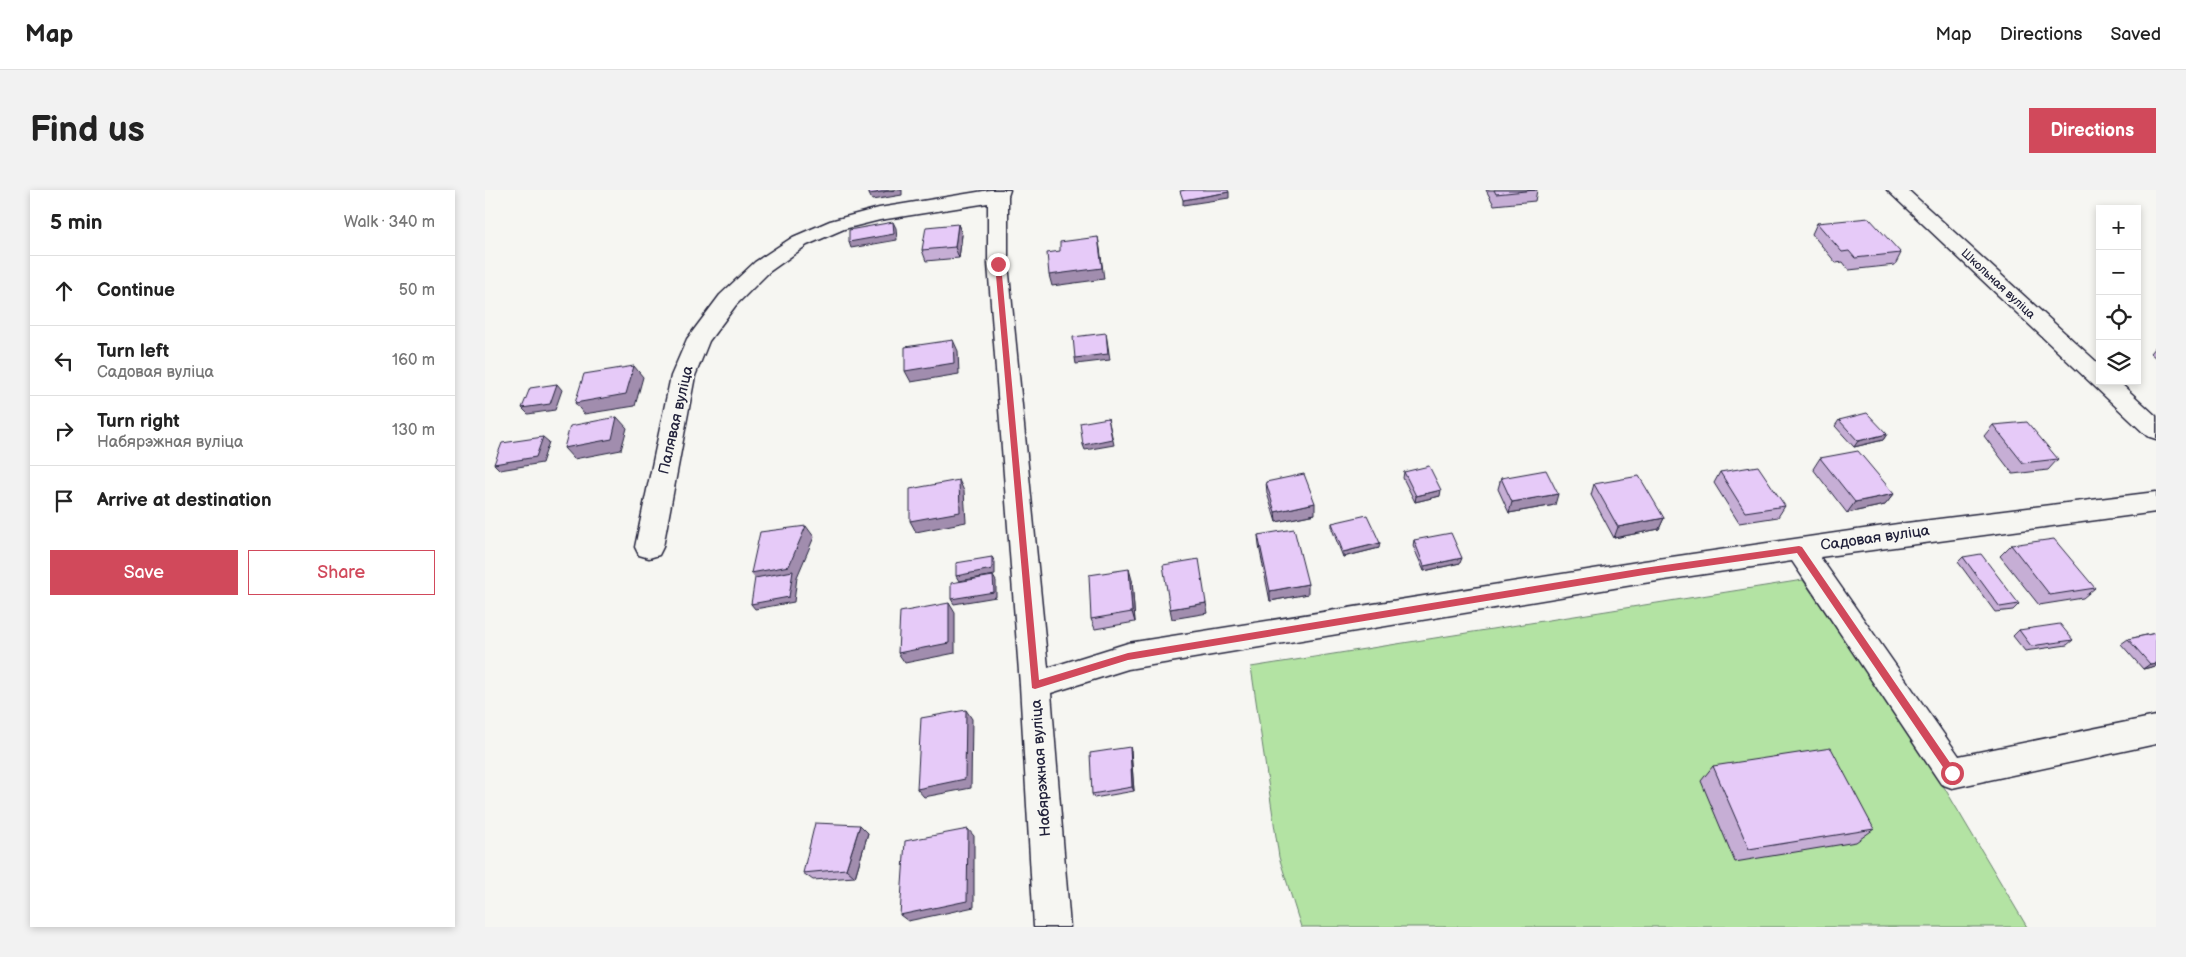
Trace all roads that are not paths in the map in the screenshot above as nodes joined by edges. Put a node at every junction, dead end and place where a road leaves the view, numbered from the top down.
1 (1897, 190) edge
2 (999, 193) edge
3 (2096, 374) edge
4 (2107, 385) edge
5 (2156, 430) edge
6 (2156, 502) edge
7 (649, 547) dead end
8 (1799, 549) junction
9 (1035, 685) junction
10 (2156, 730) edge
11 (1052, 927) edge

1 - 3 street, Школьная вуліца
2 - 7 street, Палявая вуліца
2 - 9 street, Набярэжная вуліца
4 - 5 street
6 - 8 street, Садовая вуліца
8 - 9 street, Садовая вуліца
8 - 10 street
9 - 11 street, Набярэжная вуліца

